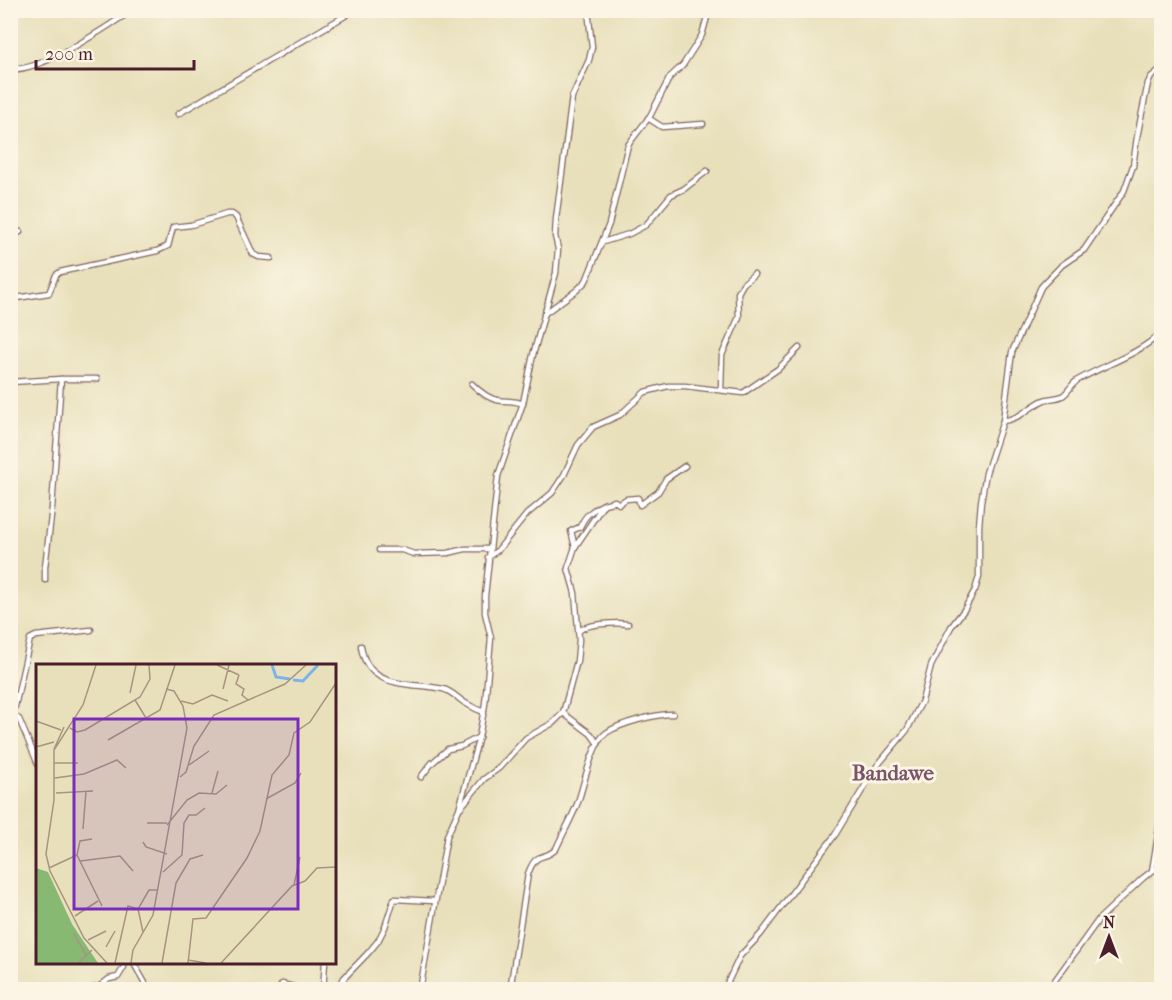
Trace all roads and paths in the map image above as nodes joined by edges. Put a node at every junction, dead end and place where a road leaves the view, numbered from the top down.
1 (133, 10) edge
2 (355, 10) edge
3 (588, 10) edge
4 (709, 10) edge
5 (1161, 68) edge
6 (10, 69) edge
7 (178, 114) dead end
8 (648, 118) junction
9 (703, 124) dead end
10 (708, 171) dead end
11 (20, 232) dead end
12 (10, 237) edge
13 (603, 242) junction
14 (271, 258) dead end
15 (754, 274) dead end
16 (10, 299) edge
17 (544, 314) junction
18 (1161, 332) edge
19 (799, 348) dead end
20 (61, 379) junction
21 (97, 379) dead end
22 (10, 382) edge
23 (471, 384) dead end
24 (721, 390) junction
25 (523, 404) junction
26 (1003, 421) junction
27 (685, 466) dead end
28 (604, 504) junction
29 (575, 548) junction
30 (489, 549) junction
31 (379, 550) dead end
32 (488, 557) junction
33 (45, 580) dead end
34 (628, 624) dead end
35 (91, 630) dead end
36 (579, 631) junction
37 (361, 646) dead end
38 (484, 712) junction
39 (563, 713) junction
40 (673, 714) dead end
41 (12, 715) edge
42 (479, 736) junction
43 (598, 744) junction
44 (36, 745) edge
45 (31, 749) junction
46 (36, 760) edge
47 (421, 777) dead end
48 (1161, 788) edge
49 (459, 809) junction
50 (1161, 867) edge
51 (1152, 871) junction
52 (435, 901) junction
53 (124, 964) edge
54 (134, 964) edge
55 (325, 964) edge
56 (145, 983) dead end
57 (86, 990) edge
58 (279, 990) edge
59 (305, 990) edge
60 (323, 990) edge
61 (338, 990) edge
62 (420, 990) edge
63 (510, 990) edge
64 (724, 990) edge
65 (1048, 990) edge

1 - 6 street
2 - 7 street
3 - 17 street
4 - 8 street
5 - 26 street
8 - 9 street
8 - 13 street
10 - 13 street
11 - 12 street
13 - 17 street
14 - 16 street
15 - 24 street
17 - 25 street
18 - 26 street
19 - 24 street
20 - 21 street
20 - 22 street
20 - 33 street
23 - 25 street
24 - 32 street
25 - 30 street
26 - 64 street
27 - 28 street
28 - 29 street
28 - 29 street
29 - 36 street
30 - 31 street
30 - 32 street
32 - 38 street
34 - 36 street
35 - 41 street
36 - 39 street
37 - 38 street
38 - 42 street
39 - 43 street
39 - 49 street
40 - 43 street
41 - 45 street
42 - 47 street
42 - 49 street
43 - 63 street
44 - 45 street
45 - 46 street
48 - 51 street
49 - 52 street
50 - 51 street
51 - 65 street
52 - 61 street
52 - 62 street
53 - 57 street
54 - 56 street
55 - 60 street
58 - 59 street

